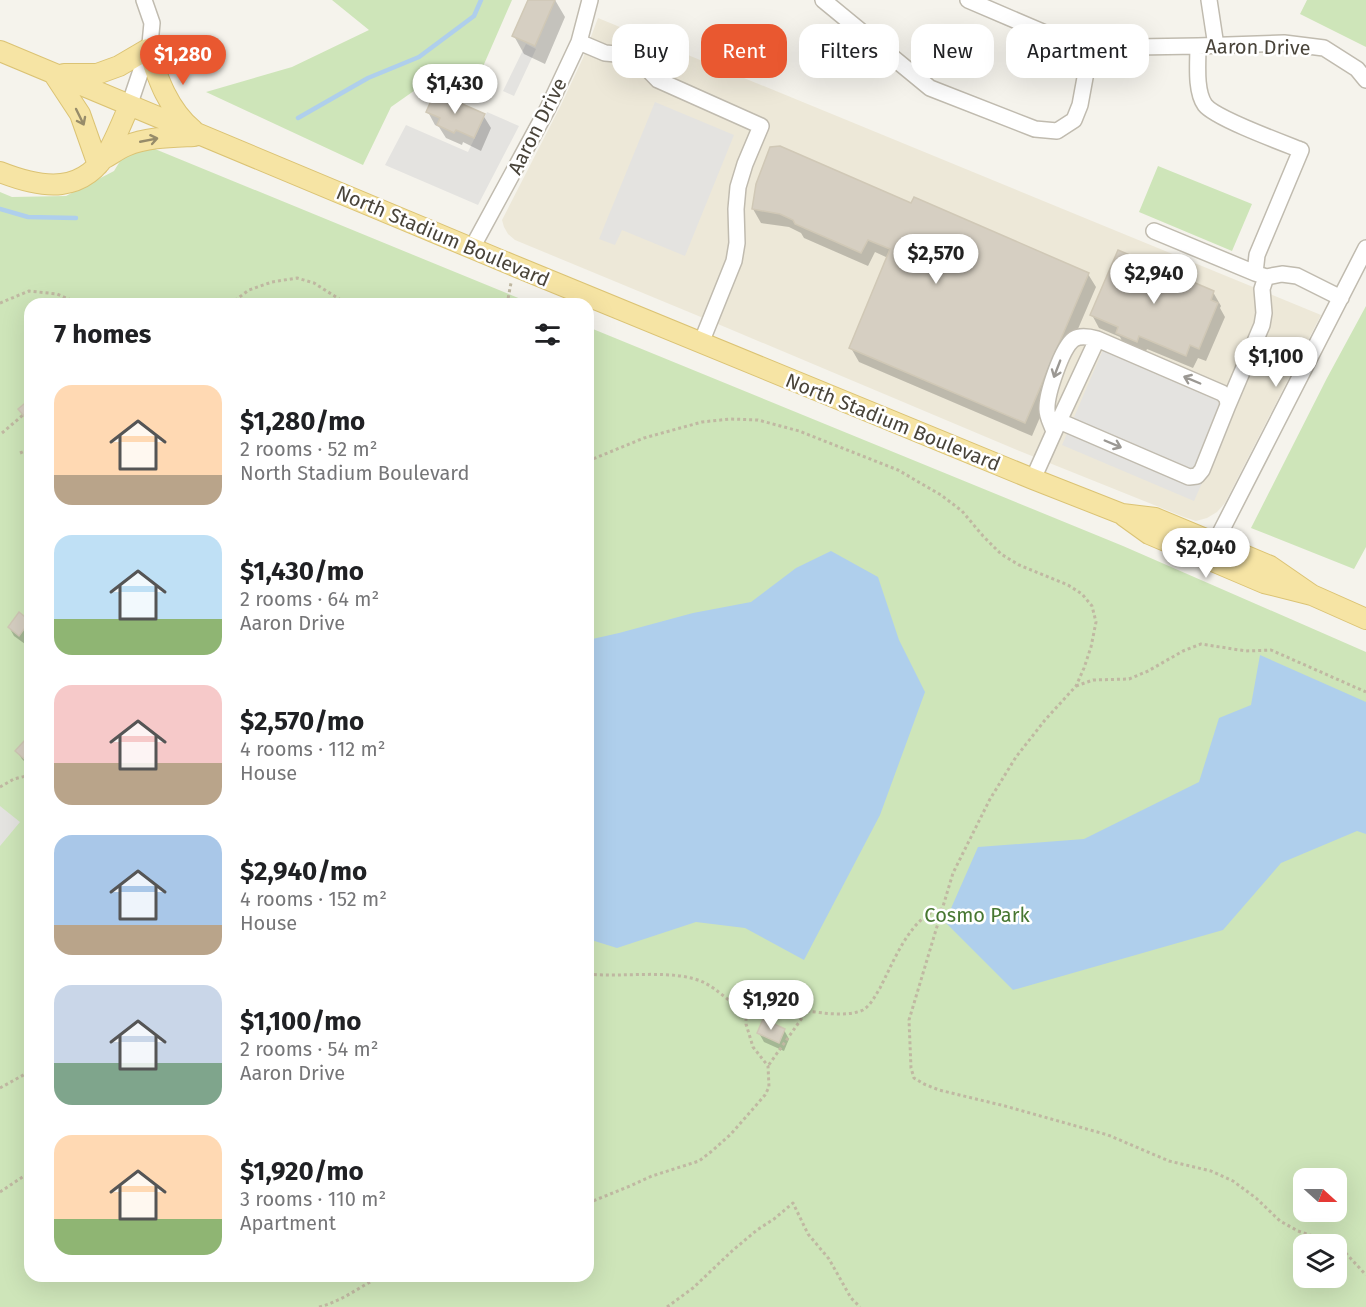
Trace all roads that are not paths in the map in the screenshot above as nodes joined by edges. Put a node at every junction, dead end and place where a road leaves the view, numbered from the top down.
1 (144, 0) edge
2 (590, 0) edge
3 (823, 0) edge
4 (969, 0) edge
5 (1209, 0) edge
6 (840, 5) edge
7 (1024, 24) edge
8 (579, 42) junction
9 (1198, 46) junction
10 (1216, 46) junction
11 (1149, 47) edge
12 (148, 49) junction
13 (0, 51) edge
14 (53, 74) junction
15 (1085, 78) edge
16 (1366, 80) edge
17 (129, 106) junction
18 (200, 135) junction
19 (101, 162) junction
20 (0, 172) edge
21 (1154, 231) dead end
22 (472, 248) junction
23 (1366, 248) edge
24 (1260, 275) junction
25 (592, 298) edge
26 (1341, 298) junction
27 (594, 299) edge
28 (1097, 339) junction
29 (700, 343) junction
30 (1228, 405) junction
31 (1057, 427) junction
32 (1033, 479) junction
33 (1122, 514) junction
34 (1215, 543) junction
35 (1312, 595) junction
36 (1366, 619) edge

1 - 12 street
2 - 8 street, Aaron Drive
3 - 6 street
4 - 7 street, Aaron Drive
5 - 10 street
6 - 15 street
8 - 22 street, Aaron Drive
8 - 29 street
9 - 10 street, Aaron Drive
9 - 11 street, Aaron Drive
9 - 24 street
10 - 16 street, Aaron Drive
12 - 14 main road
12 - 17 street
12 - 18 main road
13 - 14 main road, North Stadium Boulevard
14 - 17 main road, North Stadium Boulevard
14 -> 19 main road
17 - 18 main road, North Stadium Boulevard
17 - 19 main road
19 -> 18 main road
18 - 22 main road, North Stadium Boulevard
19 - 20 main road
21 - 24 street
22 - 25 main road, North Stadium Boulevard
23 - 26 street
24 - 26 street
24 - 30 street
26 - 34 street
27 - 29 main road, North Stadium Boulevard
30 -> 28 street
28 - 31 street
28 -> 31 street
29 - 32 main road, North Stadium Boulevard
31 -> 30 street
31 - 32 street
32 - 33 main road, North Stadium Boulevard
33 - 34 main road, North Stadium Boulevard
33 - 35 main road, North Stadium Boulevard
34 - 35 main road, North Stadium Boulevard
35 - 36 main road, North Stadium Boulevard

